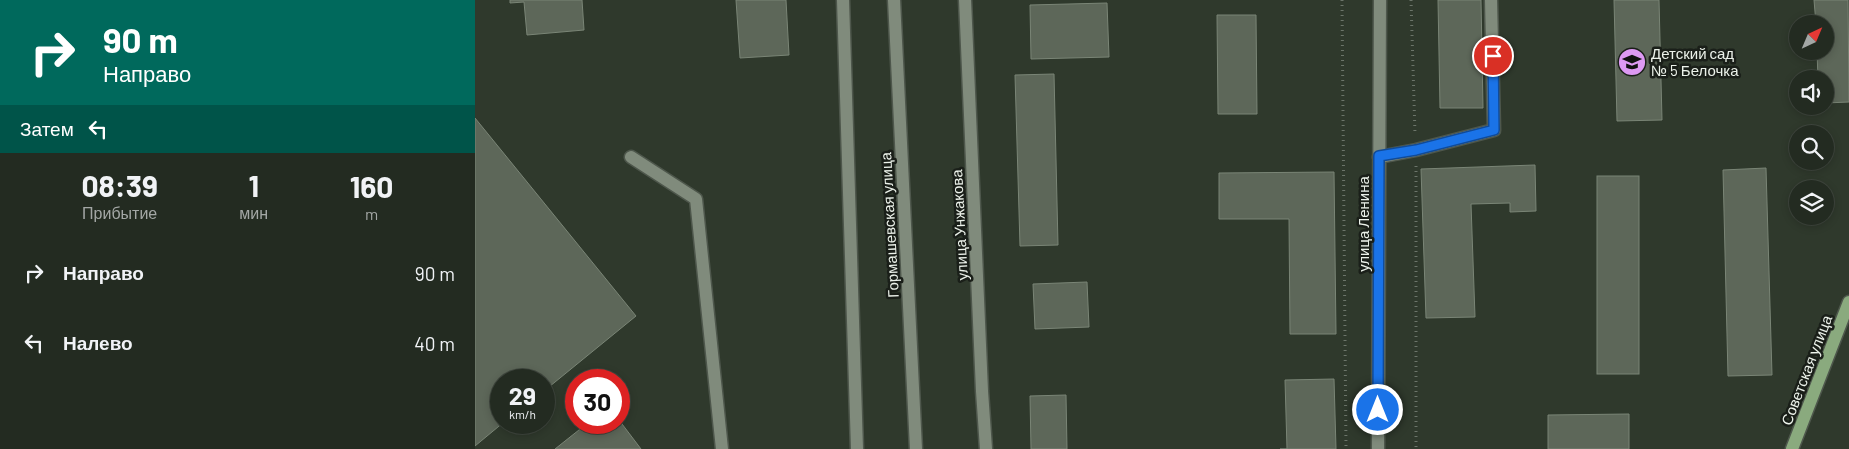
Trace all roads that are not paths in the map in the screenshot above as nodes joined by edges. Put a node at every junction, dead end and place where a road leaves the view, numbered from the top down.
1 (843, 0) edge
2 (894, 0) edge
3 (965, 0) edge
4 (1380, 0) edge
5 (1491, 0) edge
6 (1379, 156) junction
7 (631, 157) dead end
8 (1849, 302) edge
9 (722, 449) edge
10 (857, 449) edge
11 (916, 449) edge
12 (986, 449) edge
13 (1378, 449) edge
14 (1793, 449) edge

1 - 10 street
2 - 11 street, Гормашевская улица
3 - 12 street, улица Унжакова
4 - 6 street, улица Ленина
5 - 6 street
6 - 13 street, улица Ленина
7 - 9 street
8 - 14 main road, Советская улица

